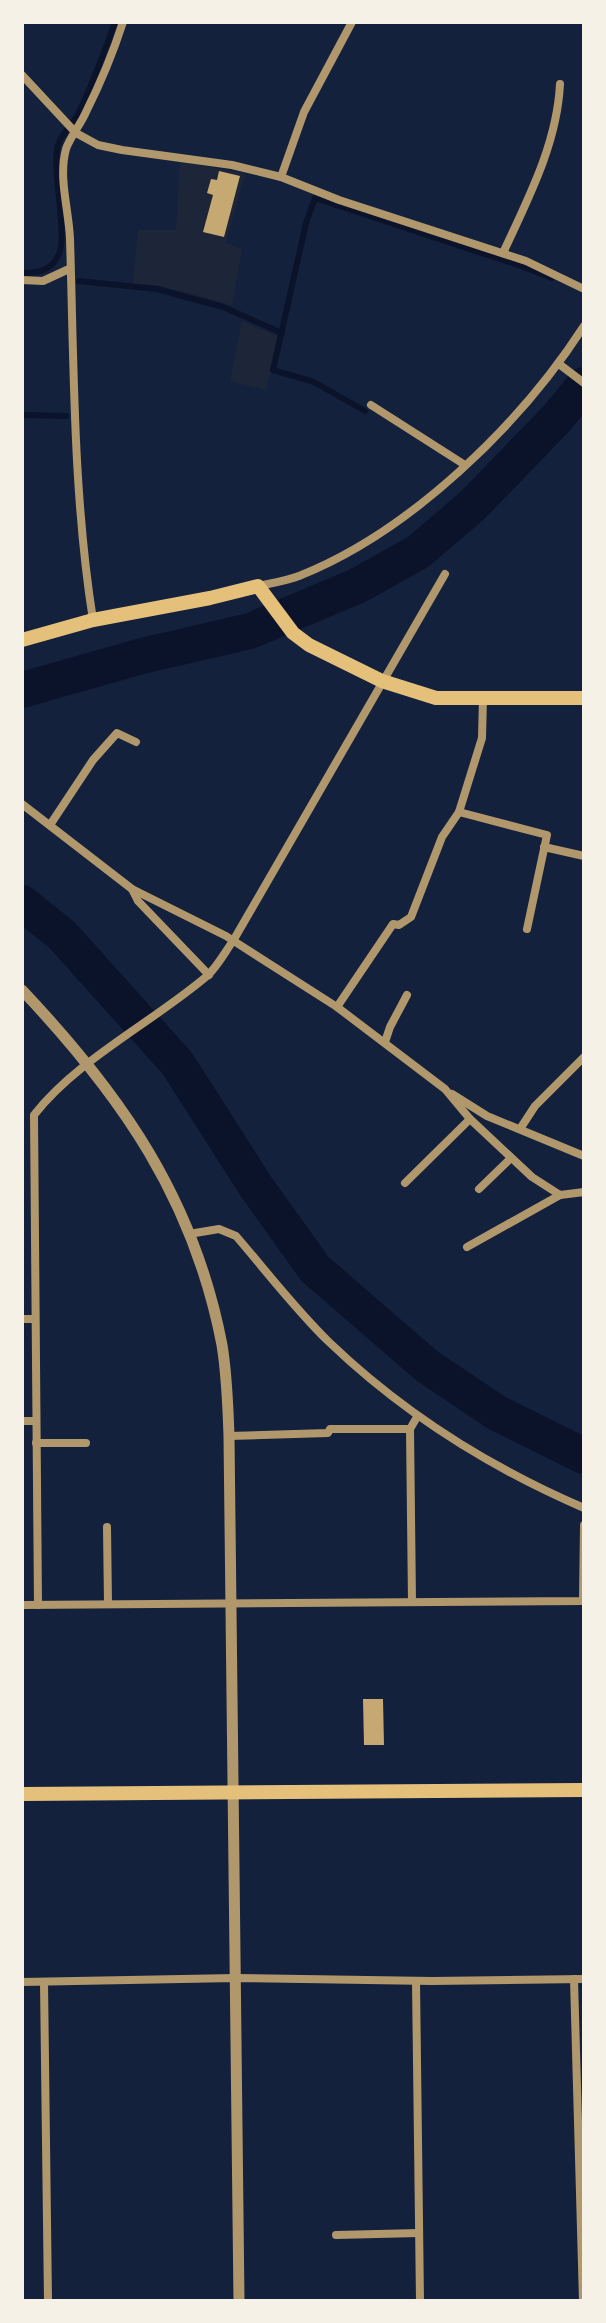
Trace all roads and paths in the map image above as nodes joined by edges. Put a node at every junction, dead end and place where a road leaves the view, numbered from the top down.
1 (123, 22) edge
2 (352, 22) edge
3 (22, 75) edge
4 (560, 84) dead end
5 (73, 127) junction
6 (281, 177) junction
7 (503, 253) junction
8 (69, 269) junction
9 (22, 280) edge
10 (584, 289) edge
11 (584, 326) edge
12 (559, 364) junction
13 (584, 383) edge
14 (371, 405) dead end
15 (465, 465) junction
16 (445, 574) dead end
17 (258, 586) junction
18 (93, 620) junction
19 (22, 640) edge
20 (382, 681) junction
21 (483, 698) junction
22 (584, 698) edge
23 (136, 742) dead end
24 (22, 804) edge
25 (459, 812) junction
26 (50, 825) junction
27 (544, 847) junction
28 (584, 856) edge
29 (132, 889) junction
30 (527, 929) dead end
31 (233, 941) junction
32 (209, 975) junction
33 (22, 990) edge
34 (407, 995) dead end
35 (337, 1007) junction
36 (385, 1042) junction
37 (584, 1057) edge
38 (89, 1064) junction
39 (445, 1089) junction
40 (470, 1119) junction
41 (520, 1129) junction
42 (584, 1156) edge
43 (511, 1158) junction
44 (405, 1183) dead end
45 (479, 1189) dead end
46 (584, 1192) edge
47 (560, 1195) junction
48 (22, 1227) edge
49 (34, 1227) junction
50 (189, 1234) junction
51 (467, 1247) dead end
52 (22, 1319) edge
53 (35, 1319) junction
54 (417, 1417) junction
55 (22, 1421) edge
56 (36, 1421) junction
57 (410, 1429) junction
58 (229, 1436) junction
59 (36, 1443) junction
60 (86, 1443) dead end
61 (584, 1508) edge
62 (584, 1525) edge
63 (107, 1527) dead end
64 (412, 1602) junction
65 (231, 1603) junction
66 (108, 1604) junction
67 (22, 1605) edge
68 (38, 1605) junction
69 (584, 1790) edge
70 (232, 1792) junction
71 (22, 1794) edge
72 (235, 1978) junction
73 (574, 1979) junction
74 (584, 1979) edge
75 (416, 1981) junction
76 (22, 1982) edge
77 (44, 1982) junction
78 (419, 2233) junction
79 (336, 2235) dead end
80 (48, 2301) edge
81 (239, 2301) edge
82 (420, 2301) edge
83 (583, 2301) edge

1 - 5 street
2 - 6 street
3 - 5 street
4 - 7 street
5 - 6 street
5 - 8 street
6 - 7 street
7 - 10 street
8 - 9 street
8 - 18 street
11 - 12 street
12 - 13 street
12 - 15 street
14 - 15 street
15 - 17 street
16 - 20 street
17 - 18 main road
17 - 20 main road
18 - 19 main road
20 - 21 main road
20 - 31 street
21 - 22 main road
21 - 25 street
23 - 26 street
24 - 26 street
25 - 27 street
25 - 35 street
26 - 29 street
27 - 28 street
27 - 30 street
29 - 31 street
29 - 32 street
31 - 32 street
31 - 35 street
32 - 38 street
33 - 38 street
34 - 36 street
35 - 36 street
36 - 39 street
37 - 41 street
38 - 49 street
38 - 50 street
39 - 40 street
39 - 41 street
40 - 43 street
40 - 44 street
41 - 42 street
43 - 45 street
43 - 47 street
46 - 47 street
47 - 51 street
48 - 49 street
49 - 53 street
50 - 54 street
50 - 58 street
52 - 53 street
53 - 56 street
54 - 57 street
54 - 61 street
55 - 56 street
56 - 59 street
57 - 58 street
57 - 64 street
58 - 65 street
59 - 60 street
59 - 68 street
62 - 64 street
63 - 66 street
64 - 65 street
65 - 66 street
65 - 70 street
66 - 68 street
67 - 68 street
69 - 70 main road
70 - 71 main road
70 - 72 street
72 - 75 street
72 - 77 street
72 - 81 street
73 - 74 street
73 - 75 street
73 - 83 street
75 - 78 street
76 - 77 street
77 - 80 street
78 - 79 street
78 - 82 street

